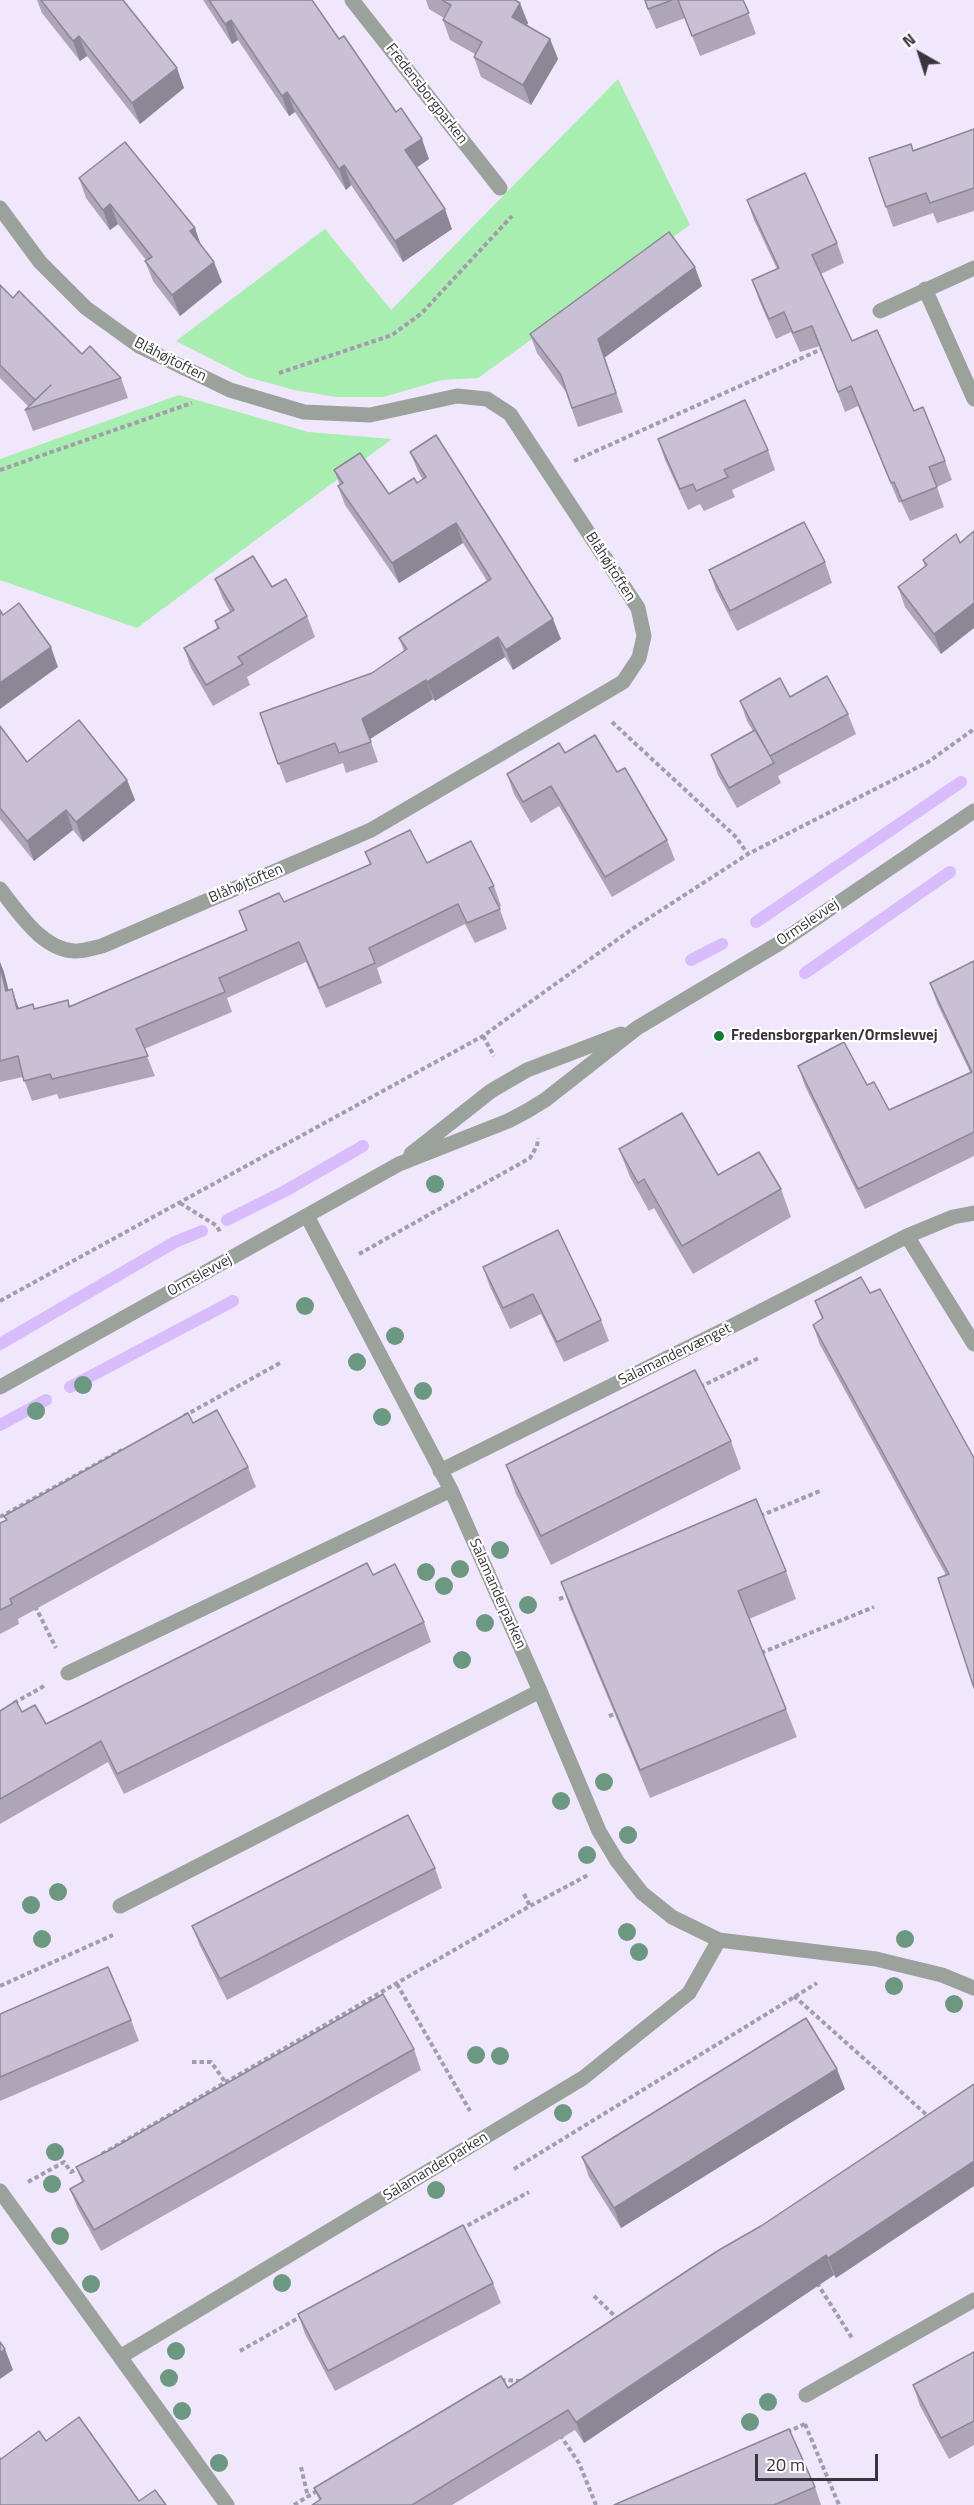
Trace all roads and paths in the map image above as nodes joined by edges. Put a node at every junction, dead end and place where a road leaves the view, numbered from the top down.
1 (352, 0) edge
2 (500, 188) joint
3 (0, 208) edge
4 (974, 267) edge
5 (925, 289) junction
6 (880, 311) dead end
7 (832, 345) edge
8 (230, 390) junction
9 (974, 399) edge
10 (0, 470) edge
11 (549, 472) junction
12 (595, 700) junction
13 (974, 729) edge
14 (974, 811) edge
15 (748, 854) junction
16 (0, 889) edge
17 (637, 1028) junction
18 (399, 1164) junction
19 (180, 1203) junction
20 (974, 1213) edge
21 (307, 1216) junction
22 (907, 1236) junction
23 (235, 1256) junction
24 (0, 1301) edge
25 (974, 1344) edge
26 (759, 1358) dead end
27 (280, 1363) dead end
28 (0, 1387) edge
29 (696, 1389) edge
30 (177, 1420) edge
31 (125, 1449) edge
32 (440, 1471) junction
33 (451, 1490) junction
34 (820, 1491) dead end
35 (0, 1517) edge
36 (755, 1518) edge
37 (580, 1590) edge
38 (32, 1599) edge
39 (558, 1599) dead end
40 (874, 1606) dead end
41 (752, 1657) edge
42 (68, 1673) junction
43 (540, 1691) junction
44 (10, 1705) edge
45 (620, 1712) edge
46 (609, 1716) edge
47 (617, 1861) junction
48 (524, 1894) dead end
49 (120, 1906) dead end
50 (530, 1906) junction
51 (119, 1932) dead end
52 (719, 1940) junction
53 (840, 1955) junction
54 (397, 1984) junction
55 (0, 1986) edge
56 (974, 1988) edge
57 (794, 1996) junction
58 (192, 2062) dead end
59 (226, 2083) junction
60 (938, 2112) edge
61 (929, 2118) junction
62 (920, 2124) edge
63 (492, 2133) junction
64 (92, 2160) edge
65 (81, 2166) edge
66 (514, 2169) dead end
67 (529, 2192) dead end
68 (2, 2193) edge
69 (457, 2232) edge
70 (812, 2276) edge
71 (594, 2296) dead end
72 (974, 2300) edge
73 (312, 2311) edge
74 (629, 2314) edge
75 (620, 2320) junction
76 (610, 2326) edge
77 (240, 2350) dead end
78 (120, 2357) junction
79 (867, 2361) junction
80 (499, 2380) edge
81 (526, 2381) edge
82 (806, 2396) joint
83 (805, 2424) junction
84 (555, 2427) edge
85 (784, 2434) edge
86 (301, 2467) dead end
87 (328, 2484) edge
88 (308, 2497) junction
89 (226, 2505) edge
90 (294, 2505) edge
91 (596, 2505) edge
92 (839, 2505) edge

1 - 2 street, Fredensborgparken
2 - 8 path
3 - 8 street, Blåhøjtoften
4 - 5 street
5 - 6 street
5 - 9 street
7 - 11 path
8 - 10 path
8 - 11 street, Blåhøjtoften
11 - 12 street, Blåhøjtoften
12 - 15 path
12 - 16 street, Blåhøjtoften
13 - 15 path
14 - 17 street, Ormslevvej
15 - 19 path
17 - 18 street, Ormslevvej
17 - 18 street, Ormslevvej
18 - 21 street, Ormslevvej
19 - 23 path
19 - 24 path
20 - 22 street, Salamandervænget
21 - 23 street, Ormslevvej
21 - 32 street, Salamanderparken
22 - 25 street
22 - 32 street, Salamandervænget
23 - 28 street, Ormslevvej
26 - 29 path
27 - 30 path
31 - 35 path
32 - 33 street, Salamanderparken
33 - 42 street
33 - 43 street, Salamanderparken
34 - 36 path
37 - 39 path
38 - 42 path
40 - 41 path
42 - 44 path
43 - 47 street, Salamanderparken
43 - 49 street
45 - 46 path
47 - 50 path
47 - 52 street, Salamanderparken
48 - 50 path
50 - 54 path
51 - 55 path
52 - 53 street, Salamanderparken
52 - 63 street, Salamanderparken
53 - 56 street, Salamanderparken
53 - 57 path
54 - 59 path
54 - 63 path
57 - 61 path
57 - 66 path
58 - 59 path
59 - 64 path
60 - 61 path
61 - 62 path
63 - 78 street, Salamanderparken
65 - 68 path
67 - 69 path
68 - 78 street
70 - 79 path
71 - 75 path
72 - 79 street
73 - 77 path
74 - 75 path
75 - 76 path
78 - 89 street
79 - 82 street
80 - 81 path
82 - 83 path
83 - 85 path
83 - 92 path
84 - 91 path
86 - 88 path
87 - 88 path
88 - 90 path

